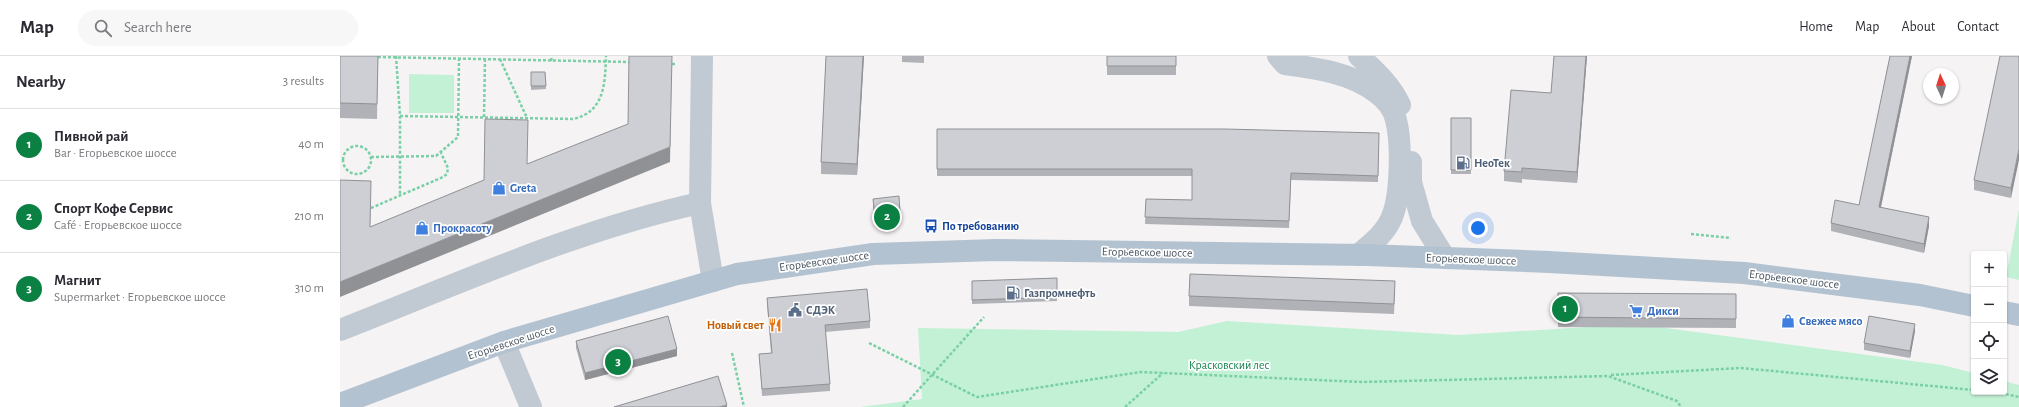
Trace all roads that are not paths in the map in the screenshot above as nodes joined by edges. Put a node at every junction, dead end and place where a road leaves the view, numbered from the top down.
1 (702, 56) edge
2 (1278, 56) edge
3 (1359, 56) edge
4 (700, 203) junction
5 (1358, 255) junction
6 (1446, 258) junction
7 (713, 281) junction
8 (1971, 305) edge
9 (2007, 313) edge
10 (2019, 315) edge
11 (340, 330) edge
12 (504, 342) junction
13 (340, 404) edge
14 (531, 407) edge

1 - 4 street
2 - 5 street
3 - 6 street
4 - 7 street
4 - 11 street
5 - 6 main road, Егорьевское шоссе
5 - 7 main road, Егорьевское шоссе
6 - 8 main road, Егорьевское шоссе
7 - 12 main road, Егорьевское шоссе
9 - 10 main road
12 - 13 main road, Егорьевское шоссе
12 - 14 street

